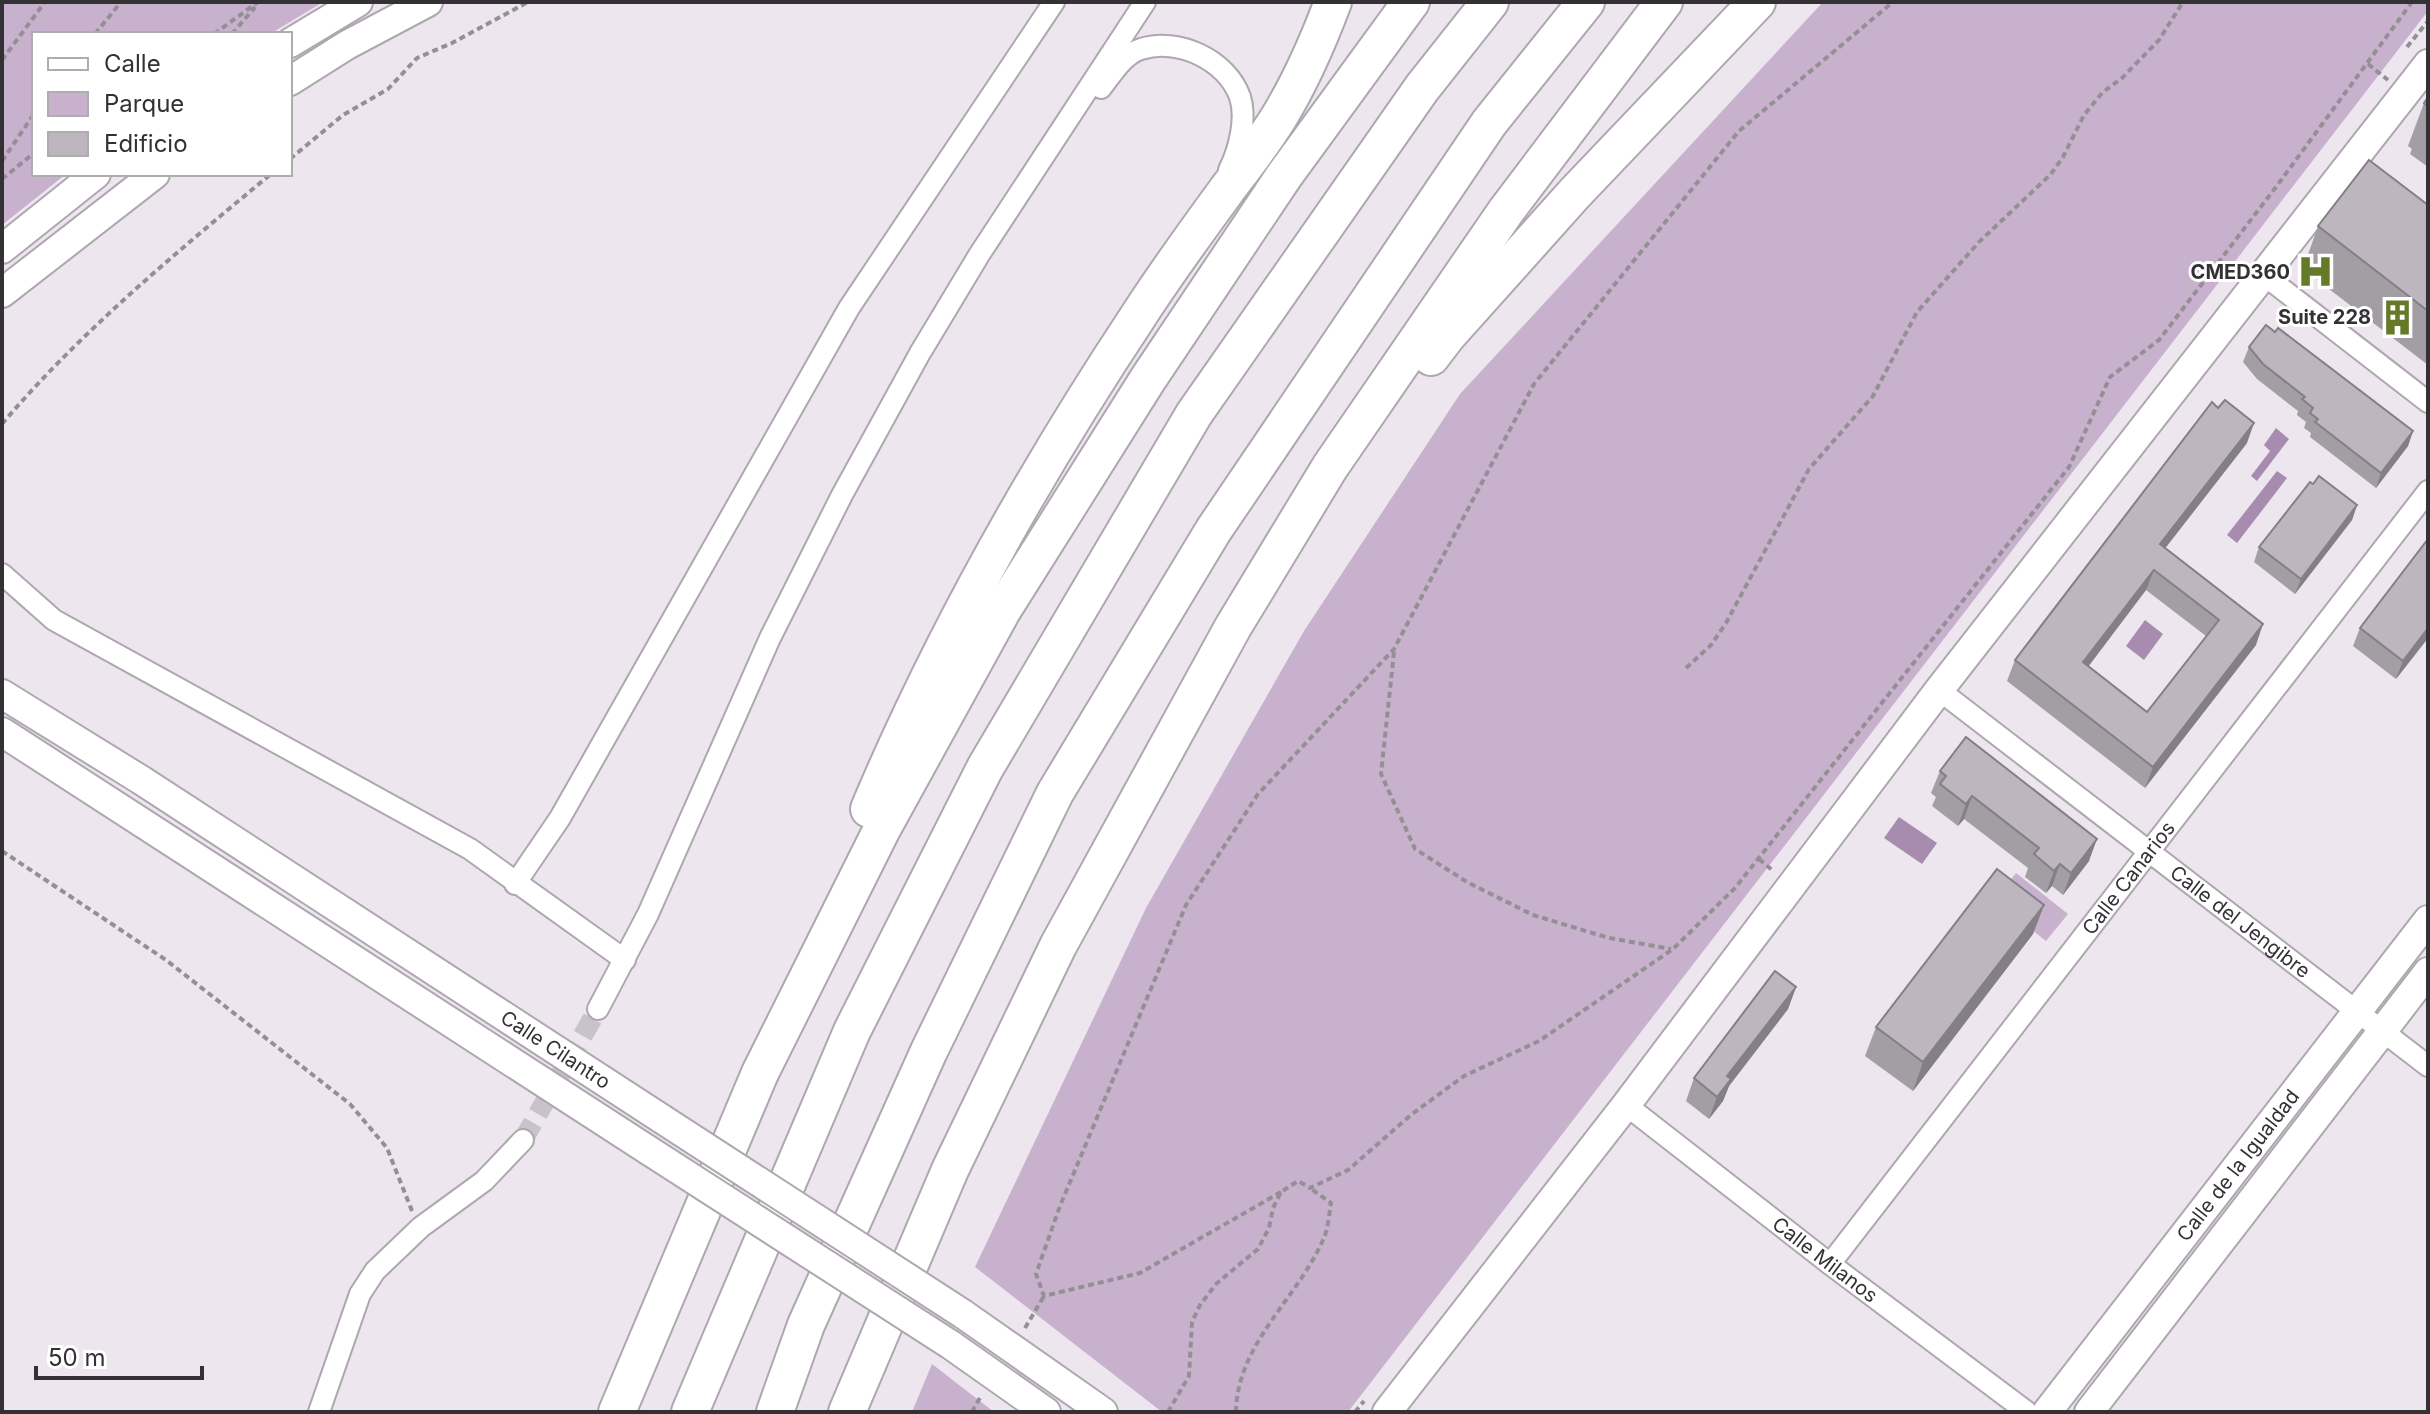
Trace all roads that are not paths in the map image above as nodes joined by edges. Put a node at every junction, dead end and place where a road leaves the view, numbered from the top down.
1 (358, 2) edge
2 (428, 2) edge
3 (1054, 2) edge
4 (1145, 2) edge
5 (1333, 2) edge
6 (1411, 2) edge
7 (1490, 2) edge
8 (1586, 2) edge
9 (1664, 2) edge
10 (1757, 2) edge
11 (292, 42) edge
12 (2428, 64) edge
13 (292, 80) edge
14 (1039, 166) junction
15 (93, 176) edge
16 (152, 176) edge
17 (1193, 236) junction
18 (2, 249) edge
19 (2264, 275) junction
20 (2, 293) edge
21 (2428, 402) edge
22 (2428, 491) edge
23 (2, 574) edge
24 (1233, 627) junction
25 (1939, 690) junction
26 (2, 694) edge
27 (2, 732) edge
28 (2148, 852) junction
29 (515, 884) junction
30 (2428, 920) edge
31 (625, 960) junction
32 (814, 965) junction
33 (2428, 972) edge
34 (598, 1009) tunnel mouth
35 (2358, 1012) junction
36 (2383, 1031) junction
37 (2428, 1066) edge
38 (1626, 1105) junction
39 (523, 1140) tunnel mouth
40 (1830, 1264) junction
41 (319, 1412) edge
42 (617, 1412) edge
43 (690, 1412) edge
44 (775, 1412) edge
45 (847, 1412) edge
46 (1046, 1412) edge
47 (1103, 1412) edge
48 (1387, 1412) edge
49 (2027, 1412) edge
50 (2047, 1412) edge
51 (2089, 1412) edge

1 - 11 street
2 - 13 street
3 - 29 street
4 - 14 street
5 - 17 highway
6 - 32 highway
7 - 43 highway
8 - 44 highway
9 - 24 highway
10 - 24 highway
12 - 19 street
14 - 17 street
14 - 31 street
15 - 18 street
16 - 20 street
17 - 32 highway
19 - 21 street
19 - 25 street
22 - 28 street, Calle Canarios
23 - 29 street
24 - 45 highway
25 - 28 street, Calle del Jengibre
25 - 38 street
26 - 47 street, Calle Cilantro, bridge
27 - 46 street, Calle Cilantro, bridge
28 - 35 street, Calle del Jengibre
28 - 40 street, Calle Canarios
29 - 31 street
30 - 35 street, Calle de la Igualdad
31 - 34 street
32 - 42 highway
33 - 36 street, Calle de la Igualdad
35 - 36 street, Calle del Jengibre
35 - 50 street, Calle de la Igualdad
36 - 37 street, Calle del Jengibre
36 - 51 street, Calle de la Igualdad
38 - 40 street, Calle Milanos
38 - 48 street
39 - 41 street
40 - 49 street, Calle Milanos

